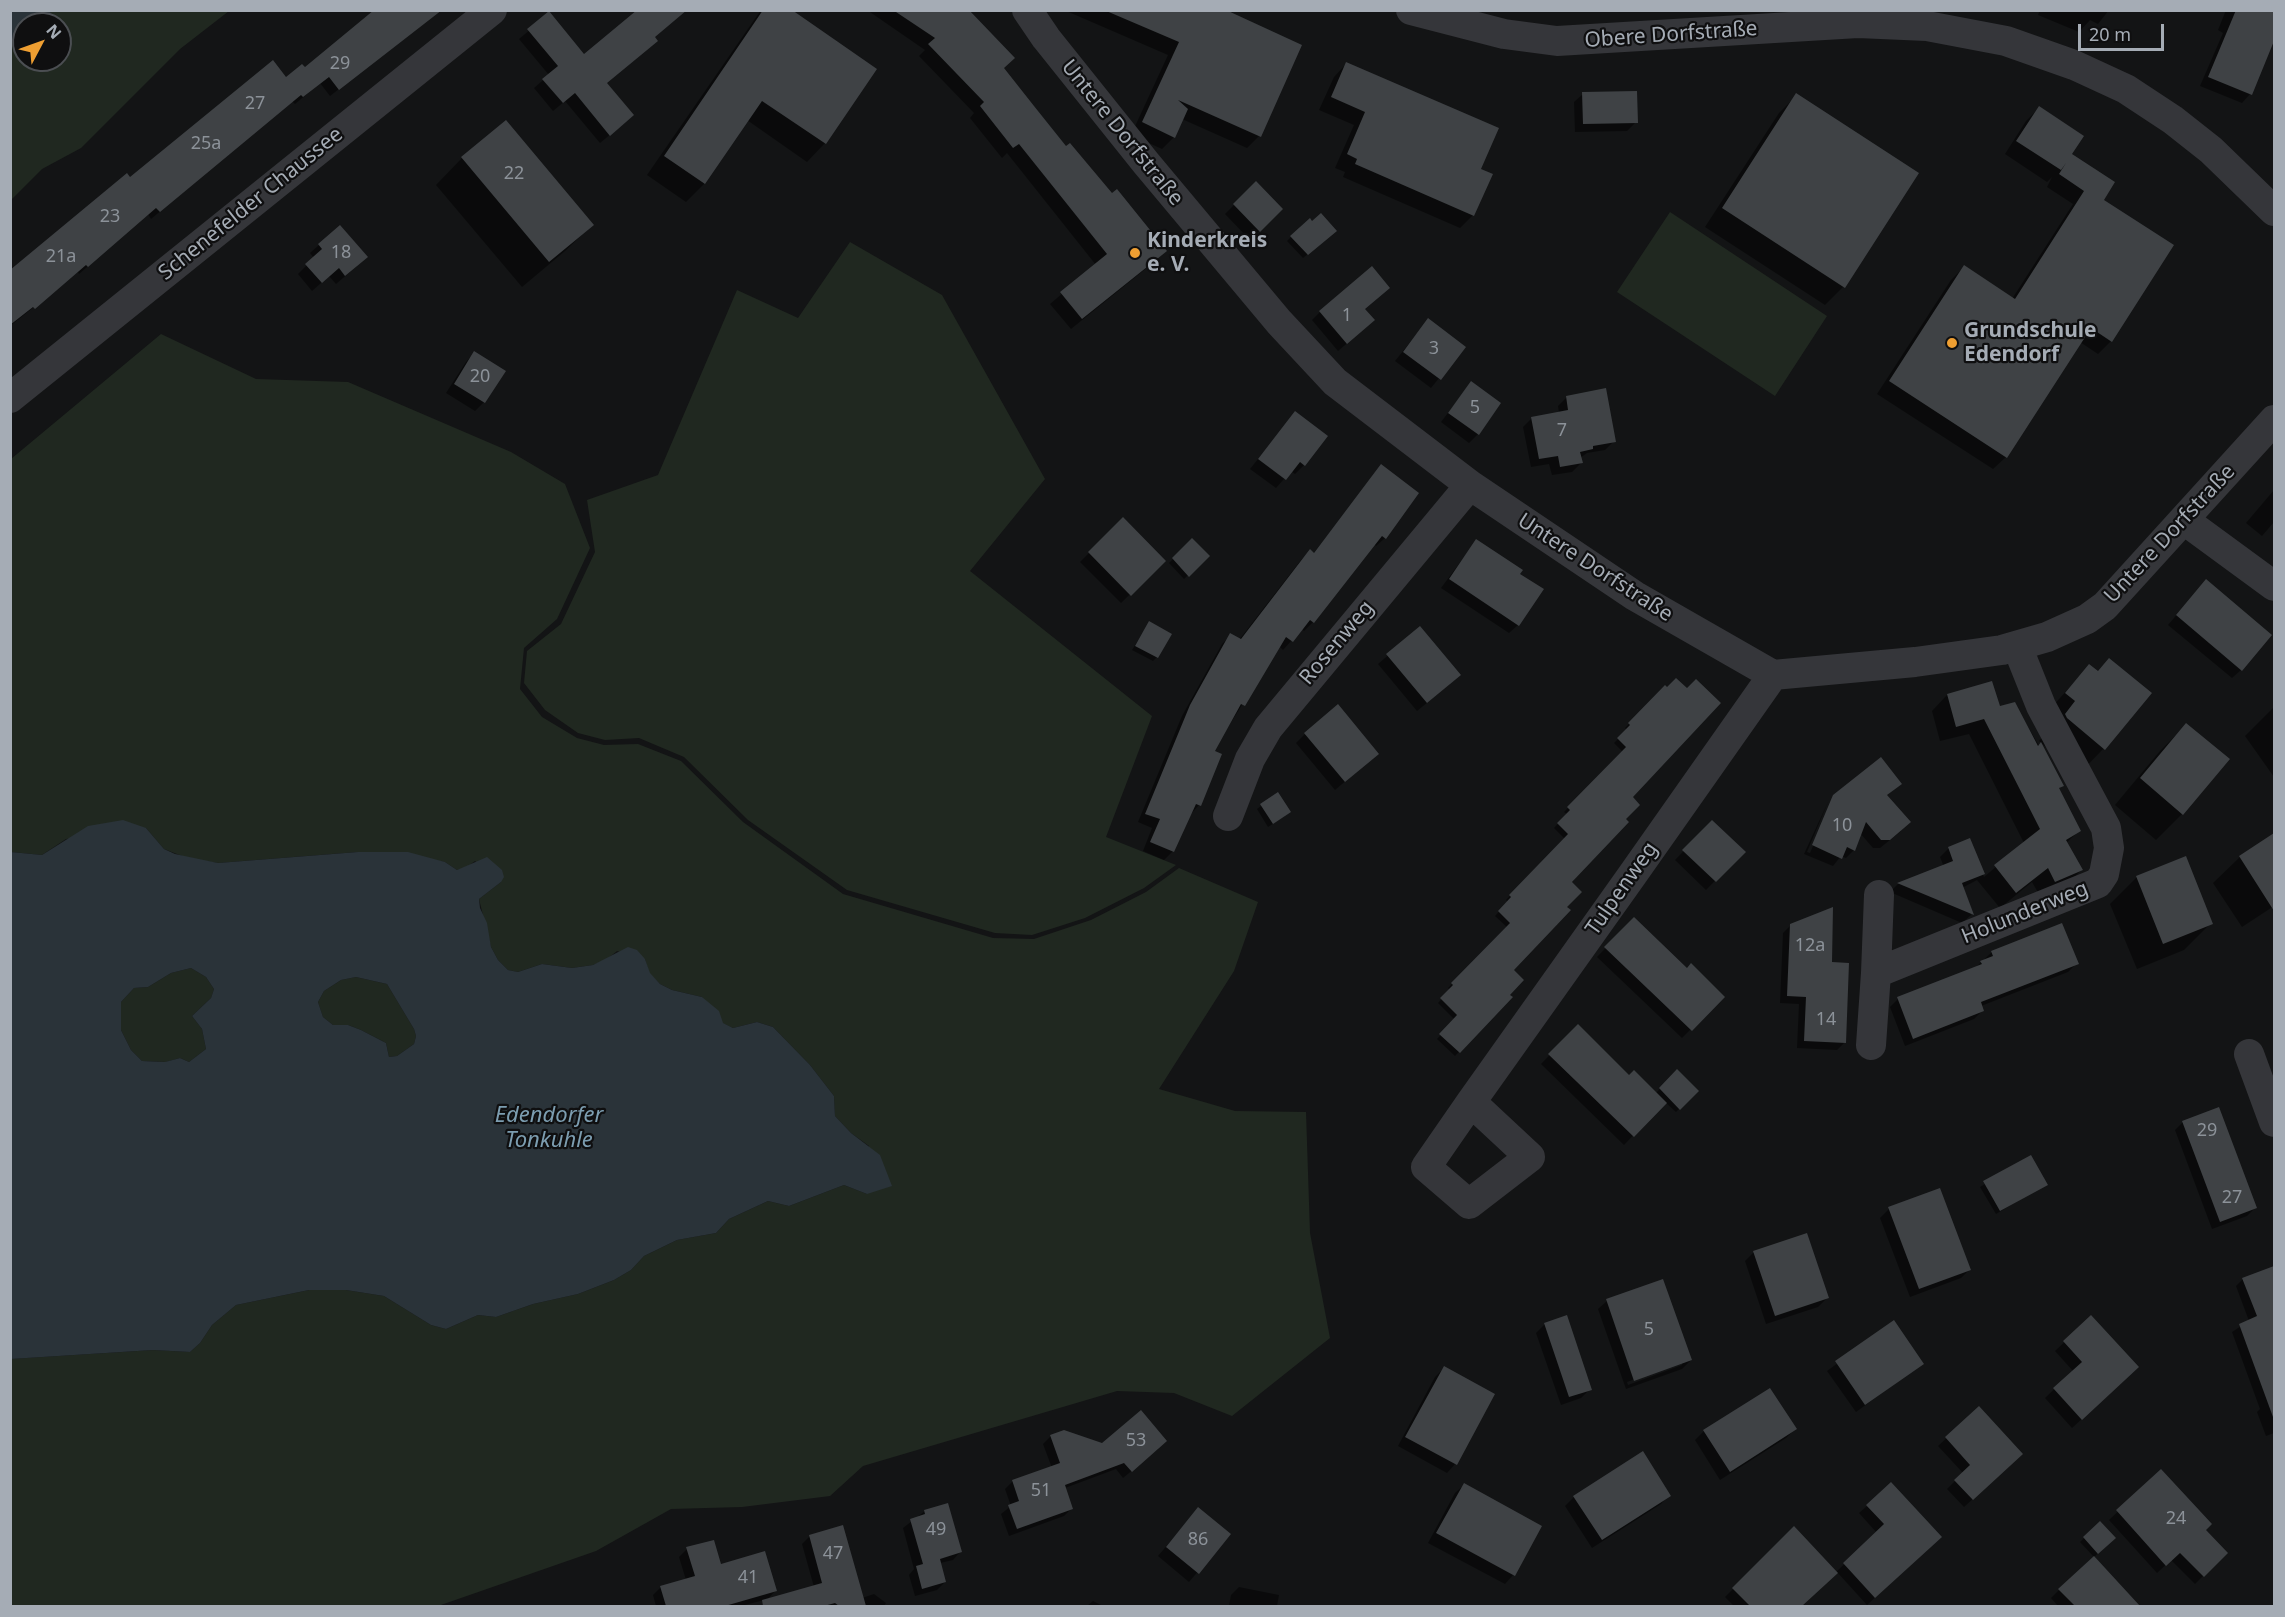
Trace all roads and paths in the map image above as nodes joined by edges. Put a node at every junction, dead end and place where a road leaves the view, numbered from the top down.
1 (492, 10) edge
2 (1027, 10) edge
3 (1411, 10) edge
4 (2274, 211) edge
5 (10, 398) edge
6 (2274, 420) edge
7 (1470, 485) junction
8 (2184, 520) junction
9 (2274, 586) edge
10 (2017, 646) junction
11 (1773, 675) junction
12 (1228, 816) dead end
13 (1879, 895) dead end
14 (1876, 973) junction
15 (1871, 1045) dead end
16 (2249, 1053) dead end
17 (1471, 1102) dead end
18 (2274, 1122) edge

1 - 5 street, Schenefelder Chaussee
2 - 7 street, Untere Dorfstraße
3 - 4 street, Obere Dorfstraße
6 - 8 street, Untere Dorfstraße
7 - 11 street, Untere Dorfstraße
7 - 12 street, Rosenweg
8 - 9 street
8 - 10 street, Untere Dorfstraße
10 - 11 street, Untere Dorfstraße
10 - 14 street, Holunderweg
11 - 17 street, Tulpenweg
13 - 14 street
14 - 15 street
16 - 18 street

